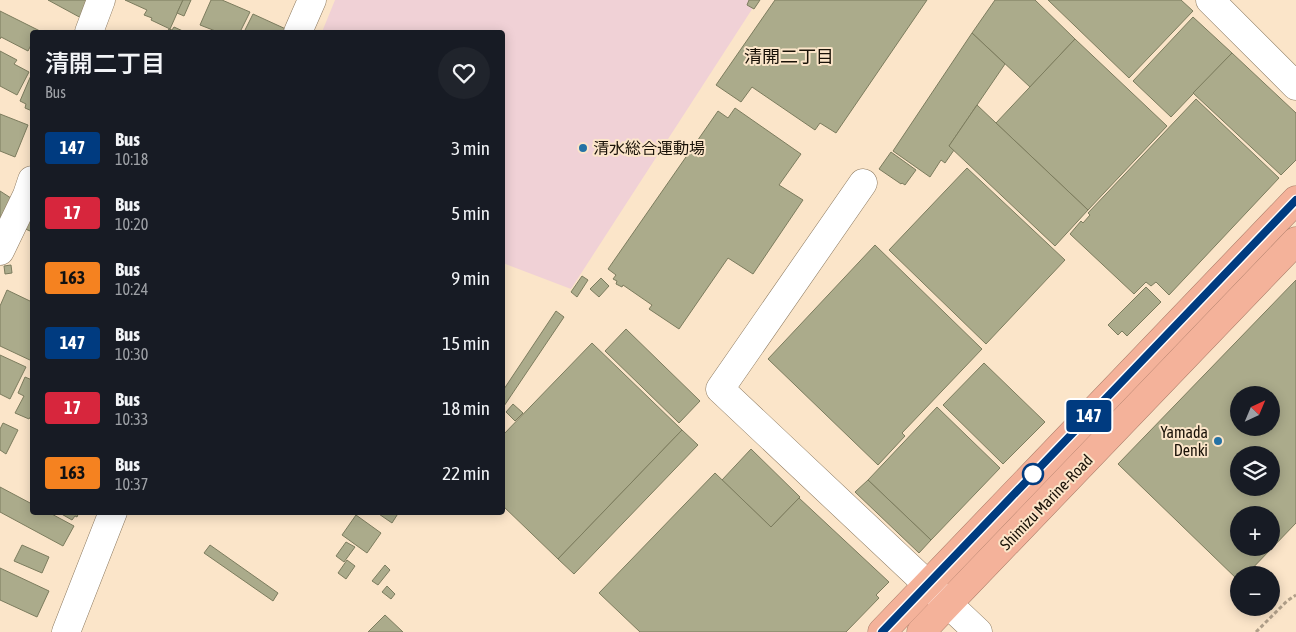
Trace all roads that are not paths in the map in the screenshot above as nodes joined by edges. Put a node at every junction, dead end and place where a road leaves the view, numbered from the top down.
1 (101, 0) edge
2 (312, 0) edge
3 (1210, 0) edge
4 (90, 30) edge
5 (299, 30) edge
6 (1296, 86) edge
7 (863, 182) dead end
8 (30, 188) edge
9 (1296, 200) edge
10 (1296, 241) edge
11 (0, 251) edge
12 (112, 515) edge
13 (928, 584) junction
14 (949, 603) junction
15 (66, 632) edge
16 (882, 632) edge
17 (921, 632) edge
18 (978, 632) edge

1 - 4 street
2 - 5 street
3 - 6 street
7 - 13 street
8 - 11 street
9 - 13 highway, Shimizu Marine-Road
10 - 14 highway, Shimizu Marine-Road
12 - 15 street
13 - 14 street
13 - 16 highway, Shimizu Marine-Road
14 - 17 highway, Shimizu Marine-Road
14 - 18 street

